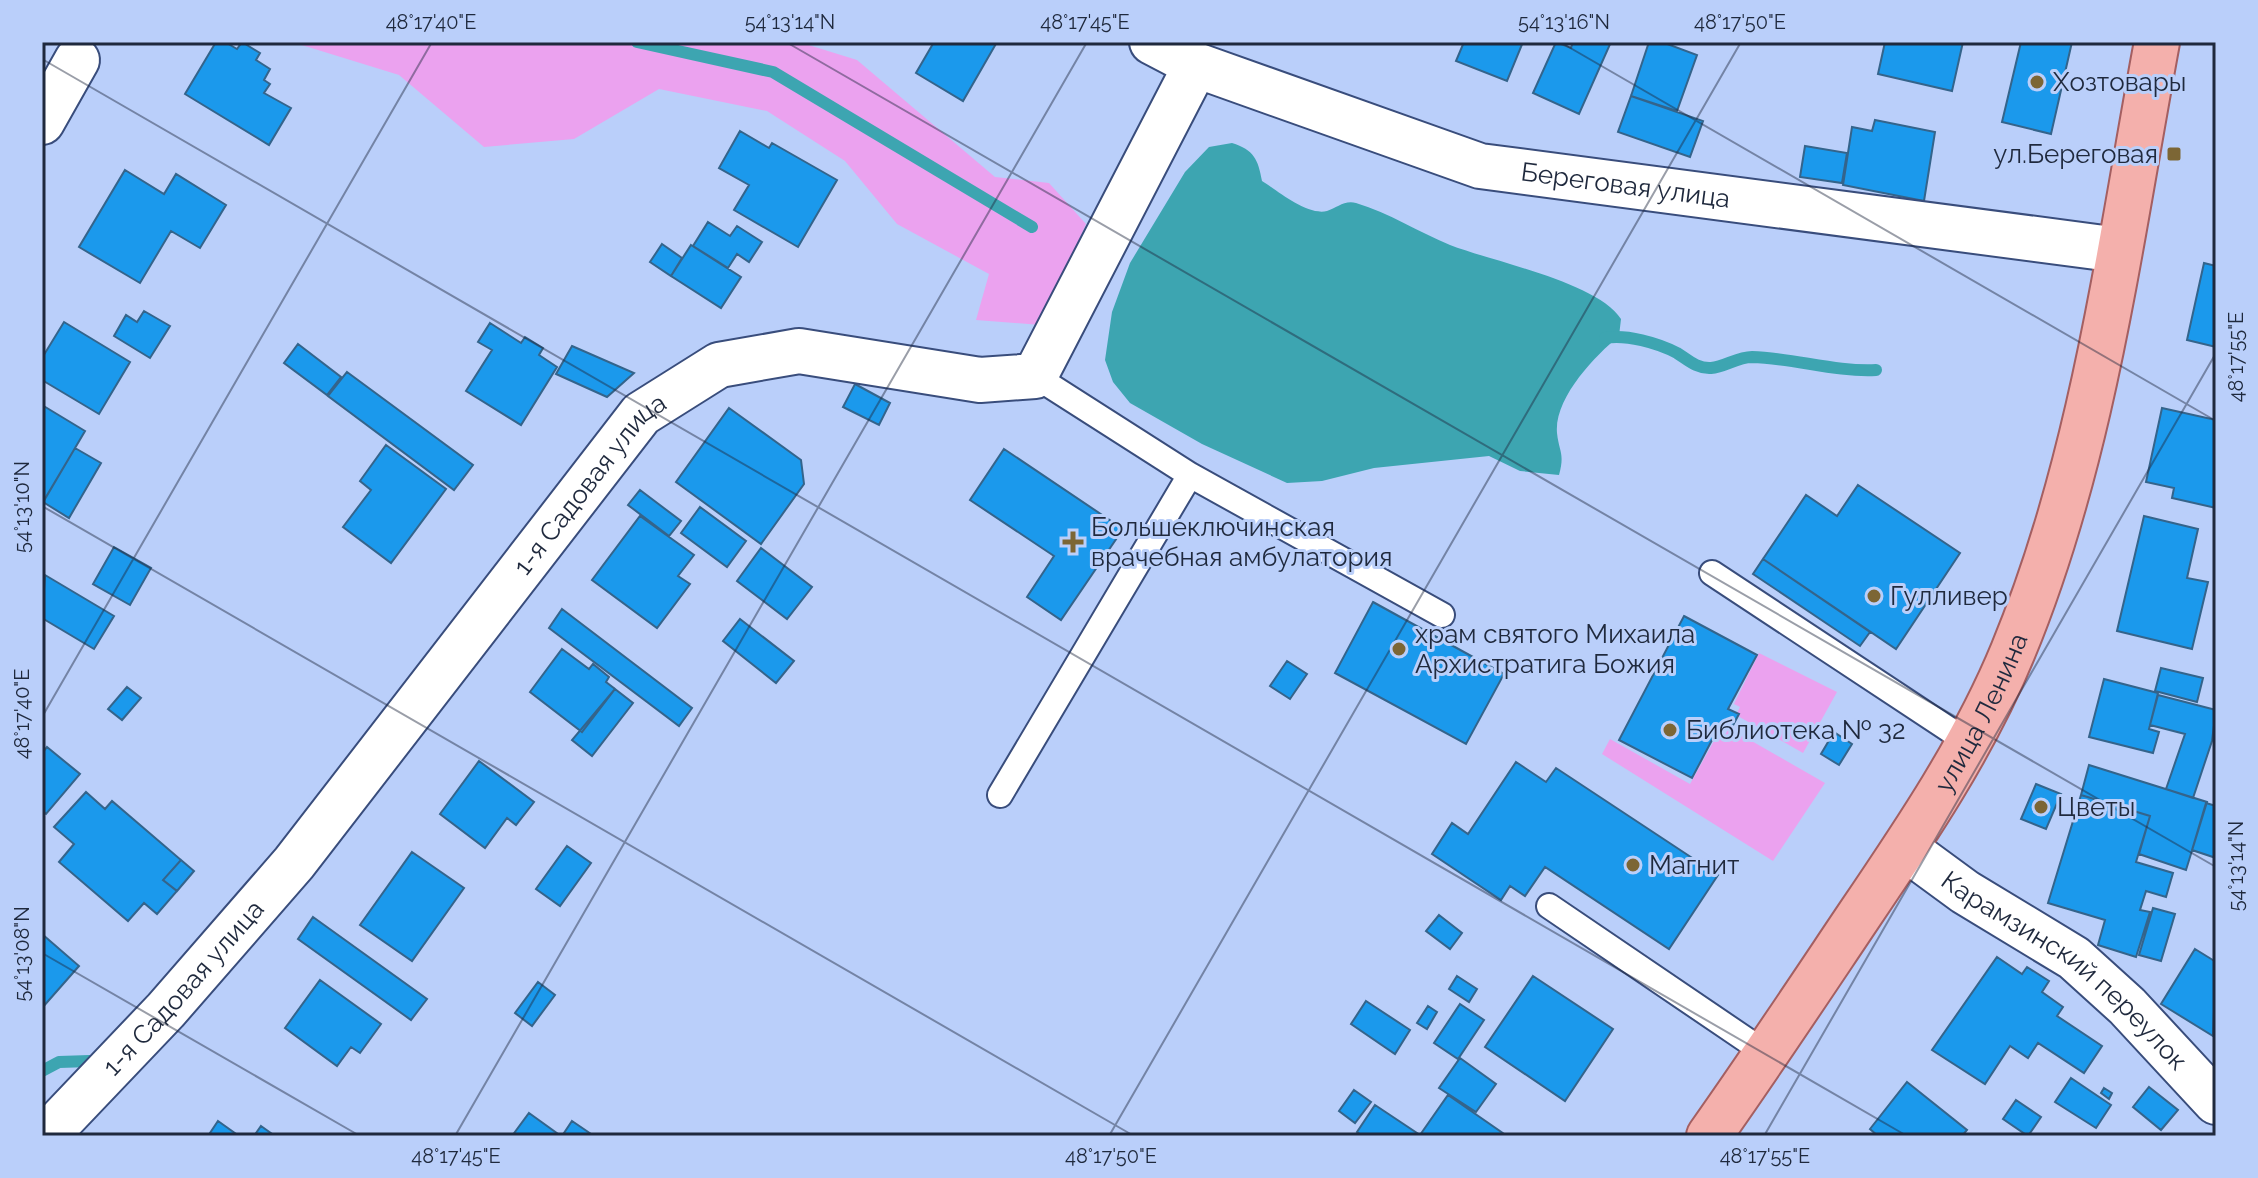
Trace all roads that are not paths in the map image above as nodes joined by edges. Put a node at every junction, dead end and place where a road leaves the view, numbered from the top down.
1 (1152, 42) edge
2 (2157, 42) edge
3 (77, 60) dead end
4 (1196, 65) junction
5 (42, 122) edge
6 (2119, 250) junction
7 (1035, 376) junction
8 (1190, 475) junction
9 (1712, 573) dead end
10 (1442, 615) dead end
11 (1968, 742) junction
12 (1000, 795) dead end
13 (1905, 848) junction
14 (1549, 906) dead end
15 (1767, 1054) junction
16 (2216, 1102) edge
17 (46, 1136) edge
18 (1709, 1136) edge

1 - 4 street, Береговая улица
2 - 6 main road, улица Ленина
3 - 5 street
4 - 6 street, Береговая улица
4 - 7 street
6 - 11 main road, улица Ленина
7 - 8 lane
7 - 17 street, 1-я Садовая улица
8 - 10 lane
8 - 12 lane
9 - 11 lane
11 - 13 main road, улица Ленина
13 - 15 main road, улица Ленина
13 - 16 street, Карамзинский переулок
14 - 15 lane
15 - 18 main road, улица Ленина

